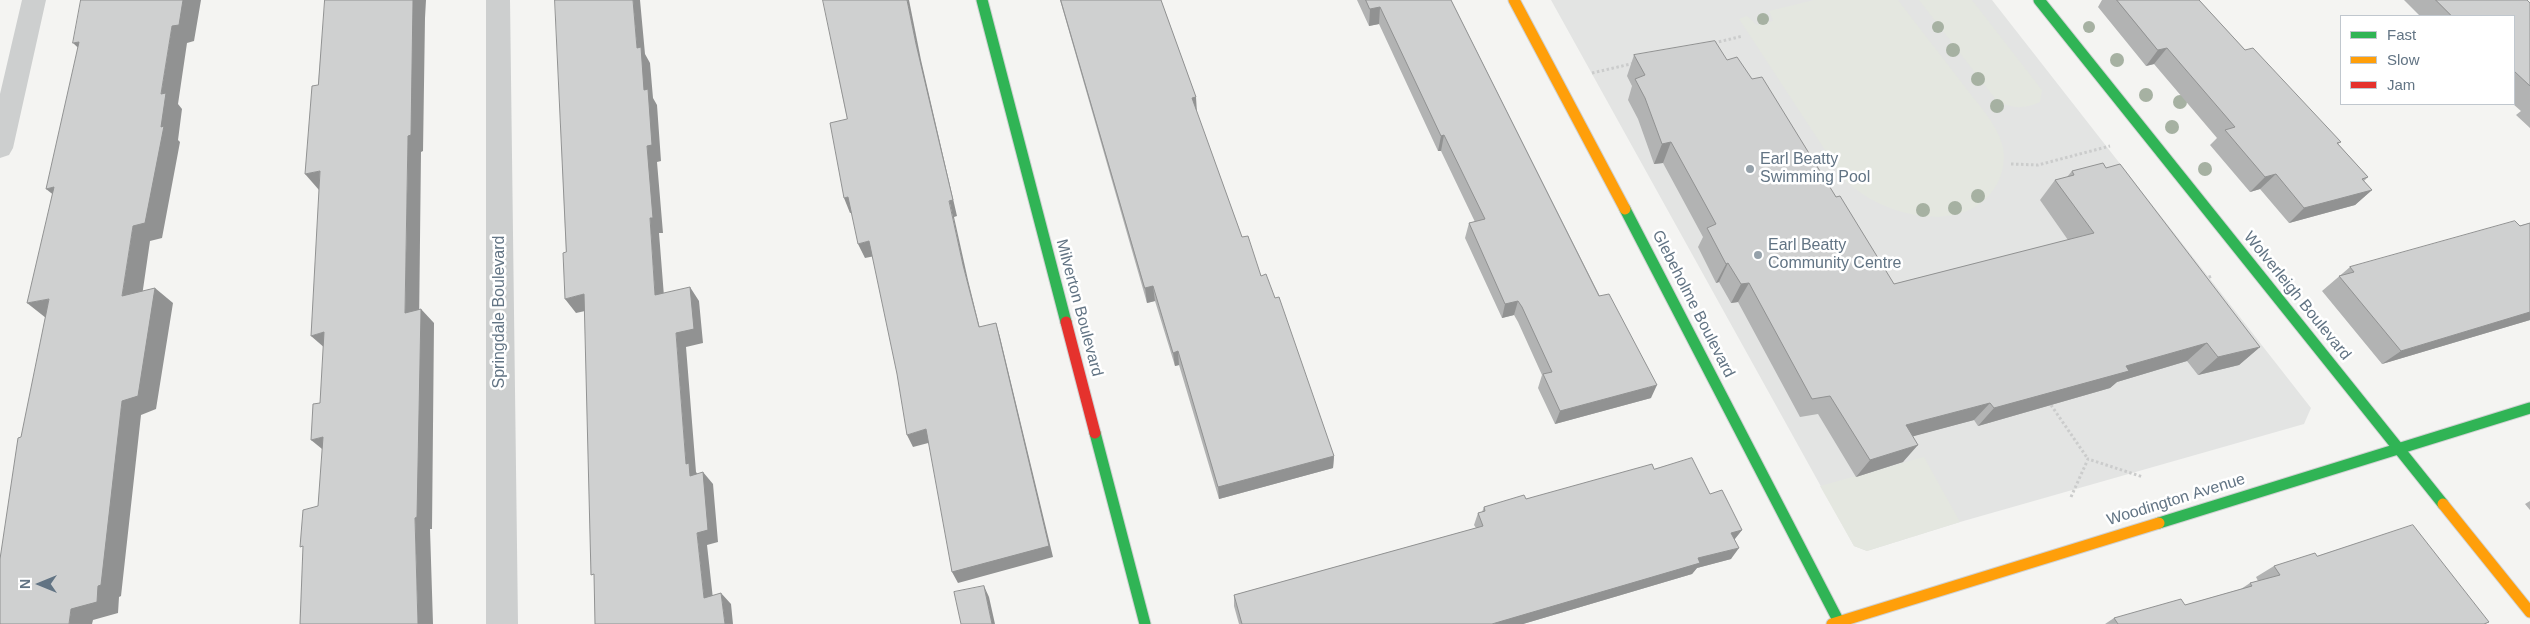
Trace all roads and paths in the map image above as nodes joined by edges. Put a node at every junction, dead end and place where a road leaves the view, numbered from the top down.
1 (34, 0) edge
2 (498, 0) edge
3 (982, 0) edge
4 (1514, 0) edge
5 (2039, 0) edge
6 (1743, 36) dead end
7 (1706, 45) edge
8 (1642, 61) edge
9 (1587, 74) dead end
10 (2110, 146) dead end
11 (0, 148) edge
12 (2011, 164) dead end
13 (2212, 276) dead end
14 (2196, 281) edge
15 (2051, 404) edge
16 (2530, 408) edge
17 (2399, 449) junction
18 (2088, 460) junction
19 (2143, 477) dead end
20 (2071, 497) dead end
21 (2530, 612) edge
22 (1837, 623) edge
23 (502, 624) edge
24 (1145, 624) edge

1 - 11 street
2 - 23 street, Springdale Boulevard
3 - 24 street, Milverton Boulevard
4 - 22 street, Glebeholme Boulevard
5 - 17 street, Wolverleigh Boulevard
6 - 7 path
8 - 9 path
10 - 12 path
13 - 14 path
15 - 18 path
16 - 17 street, Woodington Avenue
17 - 21 street, Wolverleigh Boulevard
17 - 22 street, Woodington Avenue
18 - 19 path
18 - 20 path

